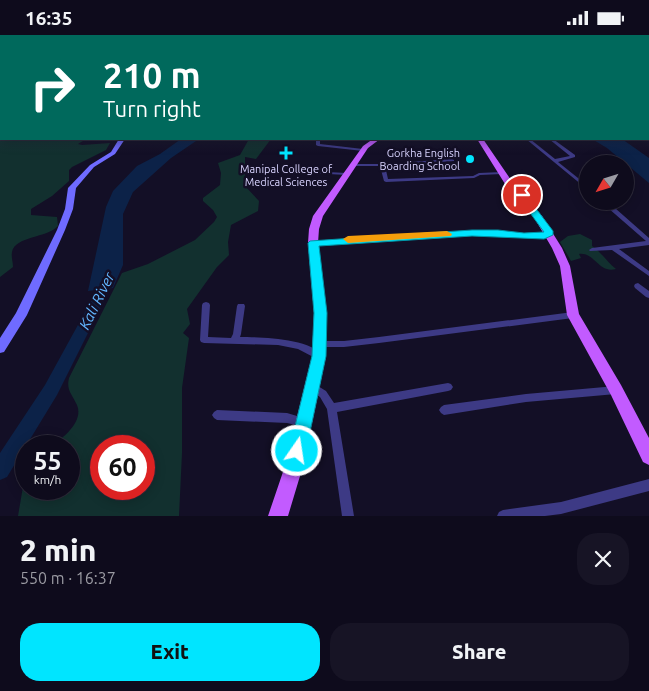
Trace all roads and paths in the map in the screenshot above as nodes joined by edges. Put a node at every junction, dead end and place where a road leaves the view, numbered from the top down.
1 (121, 140) edge
2 (318, 140) edge
3 (376, 140) edge
4 (481, 140) edge
5 (529, 140) edge
6 (552, 140) edge
7 (363, 150) junction
8 (452, 160) dead end
9 (555, 161) junction
10 (354, 165) junction
11 (382, 165) junction
12 (290, 171) dead end
13 (502, 173) junction
14 (347, 174) junction
15 (579, 181) edge
16 (613, 210) edge
17 (549, 233) junction
18 (649, 242) edge
19 (313, 243) junction
20 (614, 249) junction
21 (592, 250) dead end
22 (649, 274) edge
23 (638, 286) dead end
24 (649, 295) edge
25 (206, 305) dead end
26 (241, 306) dead end
27 (573, 315) junction
28 (234, 341) junction
29 (0, 348) edge
30 (319, 350) junction
31 (313, 387) junction
32 (448, 387) dead end
33 (616, 390) junction
34 (332, 408) junction
35 (444, 410) dead end
36 (217, 415) dead end
37 (304, 422) junction
38 (649, 456) edge
39 (649, 485) edge
40 (278, 516) edge
41 (348, 516) edge
42 (503, 516) edge

1 - 29 main road
2 - 7 street
3 - 7 main road
4 - 13 main road
5 - 9 street
6 - 9 street
7 - 10 main road
8 - 11 street
9 - 15 street
10 - 11 street
10 - 14 main road
11 - 13 street
12 - 14 street
13 - 17 main road
14 - 19 main road
16 - 18 street
17 - 19 street
17 - 27 main road
18 - 20 street
19 - 30 main road
20 - 21 street
20 - 22 street
23 - 24 street
25 - 28 street
26 - 28 street
27 - 30 street
27 - 33 main road
28 - 30 street
30 - 31 main road
31 - 34 street
31 - 37 main road
32 - 34 street
33 - 35 street
33 - 38 main road
34 - 41 street
36 - 37 street
37 - 40 main road
39 - 42 street

